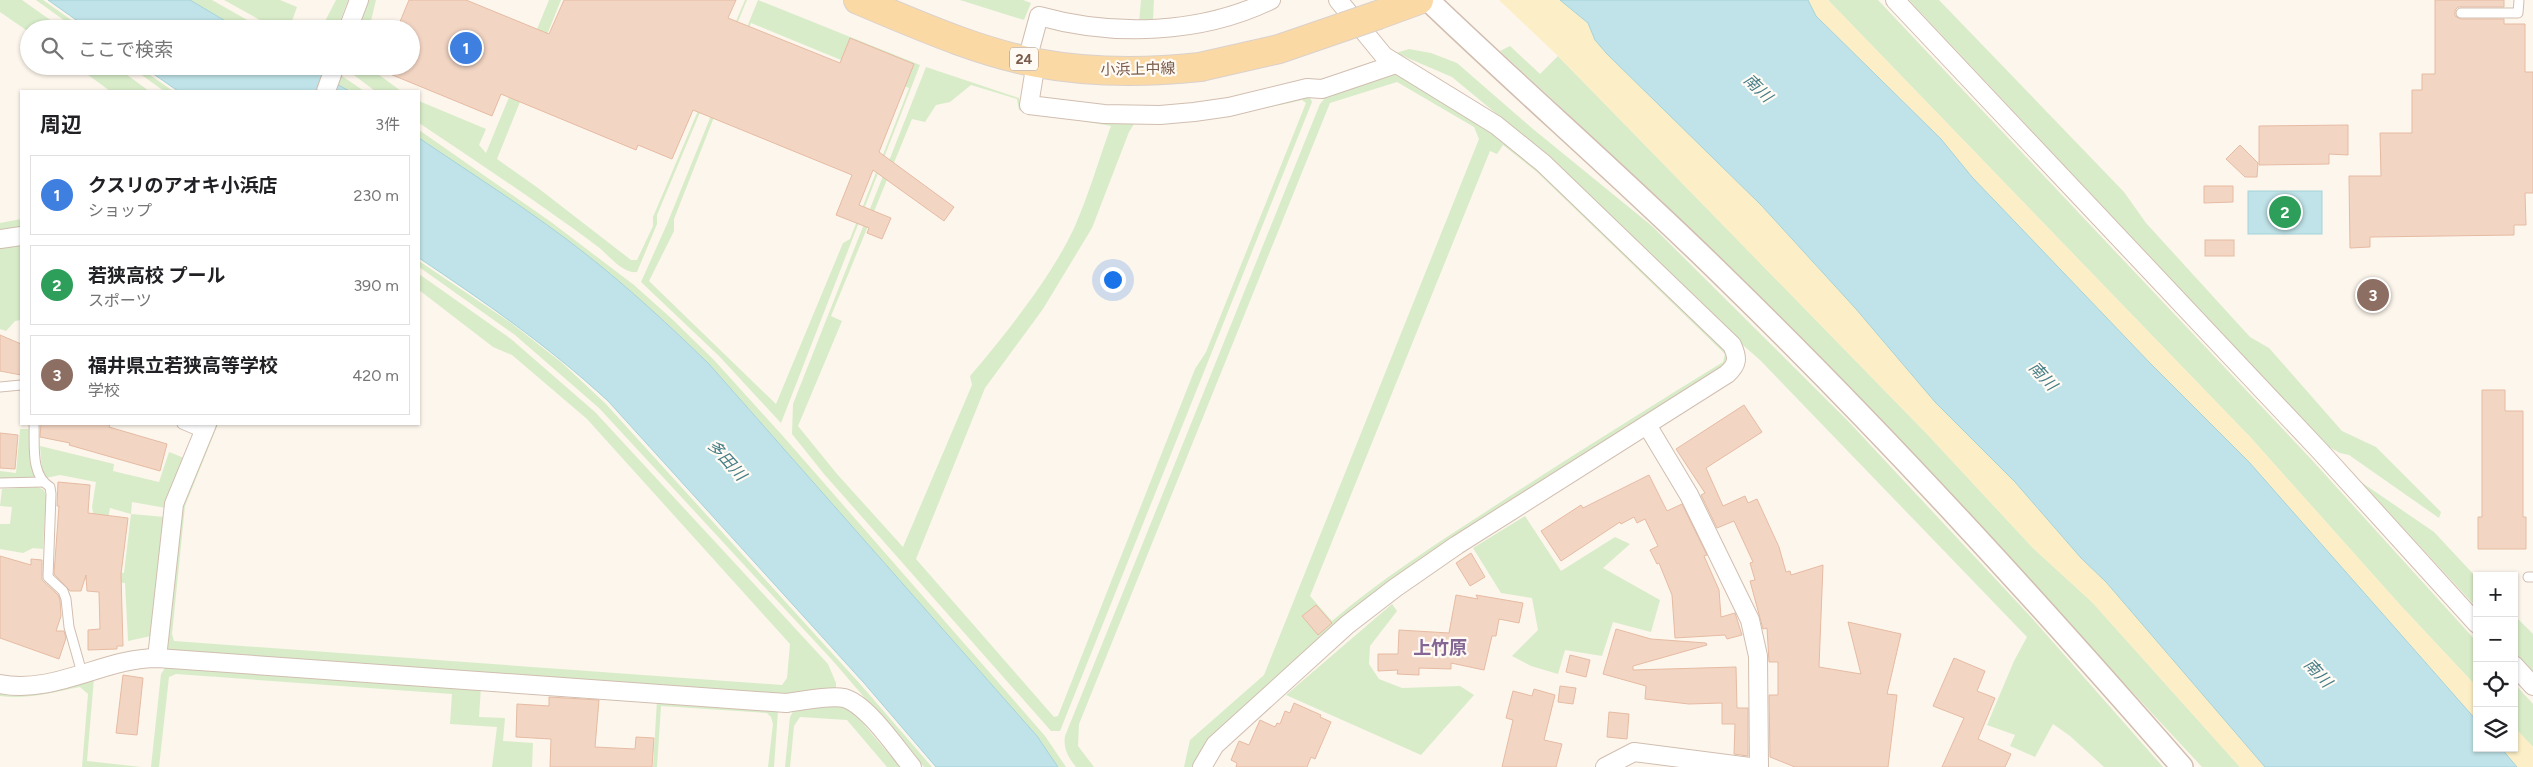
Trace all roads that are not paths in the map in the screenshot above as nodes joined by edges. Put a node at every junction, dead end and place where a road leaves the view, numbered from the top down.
1 (359, 0) edge
2 (858, 0) edge
3 (1271, 0) edge
4 (1338, 0) edge
5 (1418, 0) edge
6 (1428, 0) edge
7 (1895, 0) edge
8 (2519, 0) edge
9 (2461, 13) dead end
10 (351, 20) edge
11 (1032, 61) junction
12 (1396, 64) junction
13 (332, 75) edge
14 (326, 90) edge
15 (20, 236) edge
16 (0, 239) edge
17 (20, 385) edge
18 (0, 387) edge
19 (34, 425) edge
20 (188, 425) edge
21 (1647, 425) junction
22 (205, 428) edge
23 (42, 482) junction
24 (0, 483) edge
25 (2473, 620) edge
26 (157, 658) junction
27 (2518, 669) edge
28 (82, 674) junction
29 (0, 684) edge
30 (2533, 686) edge
31 (912, 767) edge
32 (1202, 767) edge
33 (1605, 767) edge
34 (1750, 767) edge
35 (1759, 767) edge
36 (2182, 767) edge

1 - 10 street
2 - 11 main road, 小浜上中線 / 24
3 - 11 street
4 - 12 street
5 - 11 main road, 小浜上中線 / 24, bridge
6 - 36 street
7 - 25 street
8 - 9 lane
11 - 12 street
12 - 21 street
13 - 14 street
15 - 16 street
17 - 18 lane
19 - 23 lane
20 - 22 lane
21 - 32 street
21 - 35 street
22 - 26 street
23 - 24 lane
23 - 28 lane
26 - 28 street
26 - 31 street
27 - 30 street
28 - 29 street
33 - 34 street

